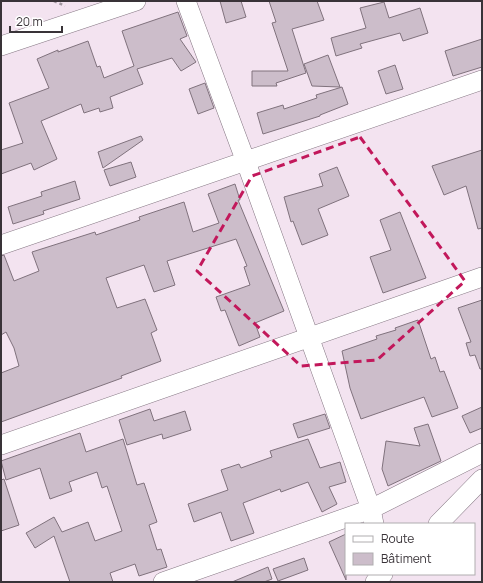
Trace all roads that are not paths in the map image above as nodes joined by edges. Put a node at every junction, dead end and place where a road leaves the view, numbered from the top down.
1 (136, 1) edge
2 (186, 1) edge
3 (1, 46) edge
4 (482, 80) edge
5 (246, 162) junction
6 (1, 245) edge
7 (482, 278) edge
8 (309, 338) junction
9 (1, 445) edge
10 (482, 453) edge
11 (482, 479) edge
12 (373, 517) edge
13 (354, 523) edge
14 (439, 523) edge
15 (345, 526) edge
16 (163, 582) edge

1 - 3 street
2 - 5 street
4 - 5 street
5 - 6 street
5 - 8 street
7 - 8 street
8 - 9 street
8 - 12 street
10 - 12 street
11 - 14 street
12 - 13 street
15 - 16 street

